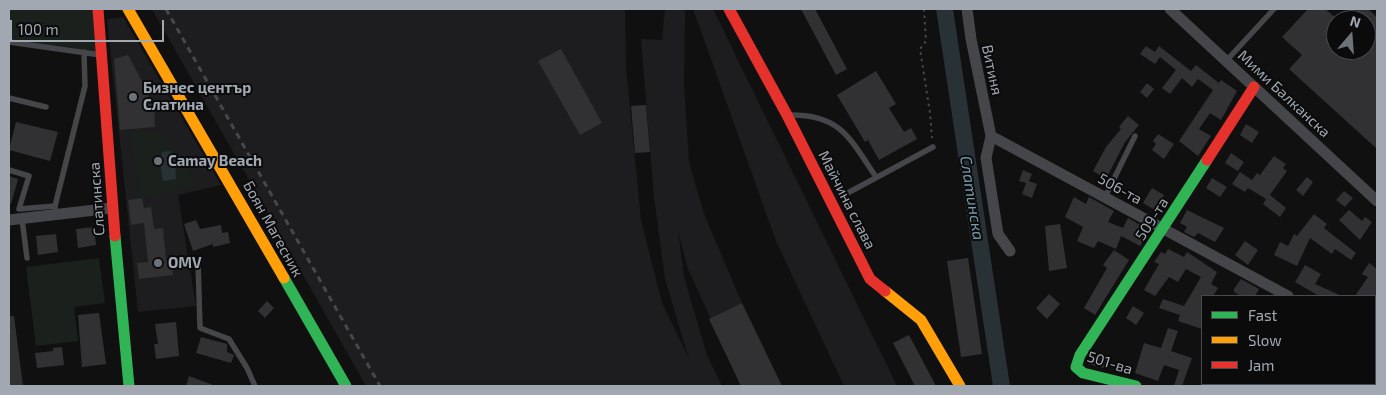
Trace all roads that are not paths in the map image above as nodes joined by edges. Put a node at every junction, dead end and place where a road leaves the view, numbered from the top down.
1 (98, 9) edge
2 (128, 9) edge
3 (729, 9) edge
4 (967, 9) edge
5 (1170, 9) edge
6 (1274, 9) edge
7 (9, 42) edge
8 (84, 52) junction
9 (103, 55) junction
10 (1226, 61) junction
11 (1254, 87) junction
12 (9, 98) edge
13 (46, 107) dead end
14 (787, 116) junction
15 (991, 136) junction
16 (1136, 136) dead end
17 (932, 147) road end
18 (9, 170) edge
19 (876, 177) junction
20 (844, 195) dead end
21 (1105, 197) junction
22 (1377, 201) edge
23 (112, 208) junction
24 (55, 210) junction
25 (22, 219) junction
26 (9, 220) edge
27 (1164, 230) junction
28 (1010, 251) dead end
29 (27, 258) dead end
30 (198, 261) dead end
31 (1286, 295) edge
32 (1076, 367) joint
33 (128, 386) edge
34 (255, 386) edge
35 (346, 386) edge
36 (960, 386) edge
37 (1136, 386) edge

1 - 9 street, Слатинска
2 - 35 street, Боян Магесник
3 - 14 street, Майчина слава
4 - 15 street, Витиня
5 - 10 street, Мими Балканска
6 - 10 lane
7 - 8 lane
8 - 9 lane
8 - 24 lane
9 - 23 street, Слатинска
10 - 11 street, Мими Балканска
11 - 22 street, Мими Балканска
11 - 27 street, 509-та
12 - 13 lane
14 - 19 lane
14 - 36 street, Майчина слава
15 - 21 street, 506-та
15 - 28 street
16 - 21 lane
17 - 19 lane
18 - 24 lane
19 - 20 lane
21 - 27 street, 506-та
23 - 24 street
23 - 33 street, Слатинска
24 - 25 street
25 - 26 street
25 - 29 lane
27 - 31 street, 506-та
27 - 32 street, 509-та
30 - 34 lane
32 - 37 street, 501-ва

